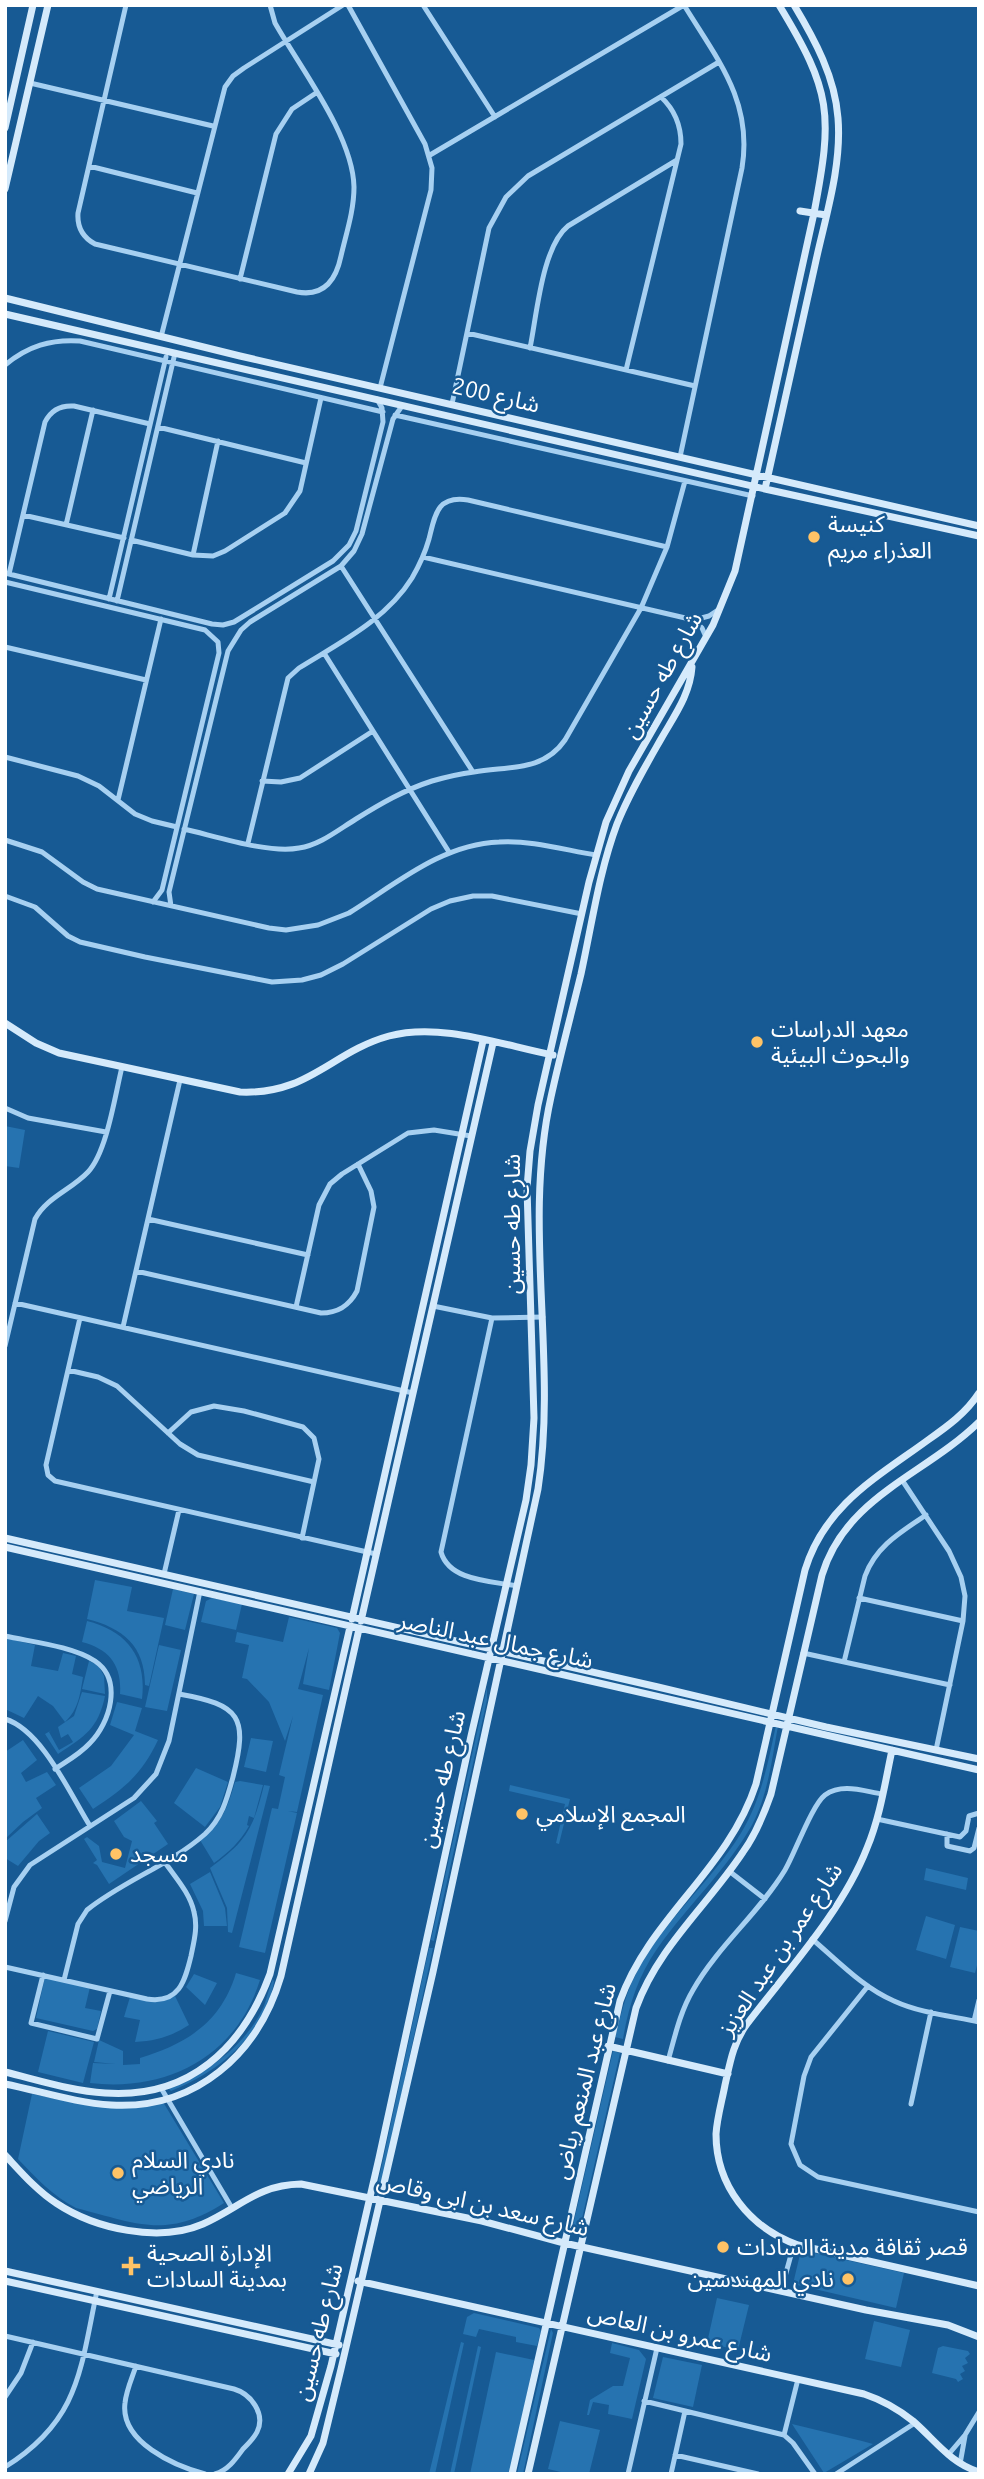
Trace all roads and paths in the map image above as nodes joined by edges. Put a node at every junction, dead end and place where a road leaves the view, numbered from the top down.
1 (33, 5) edge
2 (48, 5) edge
3 (127, 5) edge
4 (270, 5) edge
5 (343, 5) edge
6 (348, 5) edge
7 (424, 5) edge
8 (684, 5) edge
9 (779, 5) edge
10 (794, 5) edge
11 (285, 41) junction
12 (719, 62) junction
13 (30, 83) junction
14 (316, 93) junction
15 (661, 97) junction
16 (104, 100) junction
17 (495, 117) junction
18 (214, 126) junction
19 (5, 128) edge
20 (430, 155) junction
21 (677, 160) junction
22 (89, 166) junction
23 (5, 189) edge
24 (197, 193) junction
25 (800, 211) dead end
26 (814, 213) junction
27 (826, 215) junction
28 (179, 264) junction
29 (240, 279) junction
30 (5, 298) edge
31 (5, 314) edge
32 (467, 333) junction
33 (161, 337) junction
34 (530, 348) junction
35 (171, 352) junction
36 (165, 361) junction
37 (173, 363) junction
38 (5, 365) edge
39 (626, 370) junction
40 (695, 386) junction
41 (380, 388) junction
42 (321, 398) junction
43 (377, 399) junction
44 (452, 404) junction
45 (403, 405) junction
46 (93, 410) junction
47 (383, 412) junction
48 (395, 415) junction
49 (150, 424) junction
50 (158, 427) junction
51 (218, 442) junction
52 (680, 457) junction
53 (306, 463) junction
54 (757, 475) junction
55 (768, 477) junction
56 (685, 481) junction
57 (755, 487) junction
58 (765, 489) junction
59 (753, 496) junction
60 (23, 515) junction
61 (66, 525) junction
62 (979, 526) edge
63 (979, 536) edge
64 (124, 538) junction
65 (131, 540) junction
66 (667, 547) junction
67 (192, 555) junction
68 (423, 557) junction
69 (341, 566) junction
70 (7, 574) edge
71 (6, 584) edge
72 (109, 599) junction
73 (117, 601) junction
74 (722, 607) junction
75 (641, 608) junction
76 (375, 618) junction
77 (160, 619) junction
78 (694, 620) junction
79 (706, 638) junction
80 (5, 647) edge
81 (324, 653) junction
82 (692, 663) junction
83 (146, 680) junction
84 (373, 732) junction
85 (5, 757) edge
86 (473, 772) junction
87 (262, 781) junction
88 (409, 789) junction
89 (118, 800) junction
90 (181, 827) junction
91 (5, 840) edge
92 (248, 843) junction
93 (449, 852) junction
94 (596, 855) junction
95 (5, 896) edge
96 (153, 902) junction
97 (171, 906) junction
98 (582, 914) junction
99 (5, 1023) edge
100 (483, 1041) junction
101 (493, 1043) junction
102 (549, 1055) junction
103 (560, 1057) junction
104 (122, 1067) junction
105 (180, 1080) junction
106 (5, 1108) edge
107 (106, 1132) junction
108 (461, 1135) junction
109 (471, 1136) junction
110 (358, 1164) junction
111 (148, 1219) junction
112 (308, 1255) junction
113 (136, 1271) junction
114 (15, 1303) junction
115 (433, 1306) junction
116 (296, 1307) junction
117 (543, 1317) junction
118 (80, 1318) junction
119 (492, 1318) junction
120 (532, 1319) junction
121 (123, 1327) junction
122 (5, 1346) edge
123 (68, 1370) junction
124 (403, 1390) junction
125 (413, 1393) junction
126 (979, 1393) edge
127 (979, 1422) edge
128 (168, 1433) junction
129 (902, 1480) junction
130 (314, 1482) junction
131 (179, 1510) junction
132 (926, 1515) junction
133 (5, 1538) edge
134 (302, 1538) junction
135 (5, 1547) edge
136 (366, 1552) junction
137 (376, 1554) junction
138 (164, 1574) junction
139 (507, 1584) junction
140 (517, 1586) junction
141 (200, 1591) junction
142 (262, 1597) junction
143 (859, 1598) junction
144 (274, 1604) junction
145 (260, 1606) junction
146 (352, 1619) junction
147 (963, 1621) junction
148 (360, 1625) junction
149 (350, 1627) junction
150 (5, 1636) edge
151 (803, 1653) junction
152 (490, 1654) junction
153 (501, 1656) junction
154 (844, 1662) junction
155 (950, 1685) junction
156 (179, 1694) junction
157 (772, 1718) junction
158 (5, 1719) edge
159 (787, 1721) junction
160 (892, 1750) junction
161 (936, 1750) junction
162 (979, 1759) edge
163 (55, 1769) junction
164 (979, 1770) edge
165 (882, 1794) junction
166 (979, 1813) edge
167 (877, 1819) junction
168 (90, 1826) junction
169 (979, 1828) edge
170 (947, 1834) junction
171 (164, 1861) junction
172 (729, 1871) junction
173 (765, 1899) junction
174 (5, 1921) edge
175 (812, 1938) junction
176 (424, 1947) junction
177 (437, 1949) junction
178 (5, 1967) edge
179 (270, 1974) junction
180 (43, 1975) junction
181 (281, 1976) junction
182 (64, 1980) junction
183 (868, 1986) junction
184 (110, 1991) junction
185 (979, 2000) edge
186 (931, 2012) junction
187 (976, 2021) edge
188 (608, 2046) junction
189 (626, 2050) junction
190 (668, 2061) junction
191 (5, 2072) edge
192 (728, 2074) junction
193 (5, 2084) edge
194 (161, 2088) junction
195 (167, 2098) junction
196 (911, 2104) dead end
197 (5, 2155) edge
198 (370, 2197) junction
199 (379, 2199) junction
200 (232, 2208) junction
201 (979, 2212) edge
202 (564, 2243) junction
203 (793, 2244) junction
204 (579, 2246) junction
205 (5, 2271) edge
206 (351, 2279) junction
207 (5, 2281) edge
208 (362, 2282) junction
209 (979, 2286) edge
210 (97, 2291) junction
211 (781, 2291) junction
212 (95, 2301) junction
213 (546, 2323) junction
214 (562, 2326) junction
215 (5, 2336) edge
216 (979, 2337) edge
217 (33, 2342) junction
218 (336, 2345) junction
219 (346, 2347) junction
220 (657, 2348) junction
221 (84, 2354) junction
222 (334, 2354) junction
223 (344, 2356) junction
224 (136, 2366) junction
225 (798, 2379) junction
226 (5, 2397) edge
227 (644, 2401) junction
228 (685, 2411) junction
229 (979, 2412) edge
230 (915, 2423) junction
231 (966, 2434) junction
232 (784, 2435) junction
233 (676, 2455) junction
234 (947, 2455) junction
235 (718, 2464) junction
236 (960, 2464) junction
237 (5, 2467) edge
238 (979, 2472) edge
239 (205, 2474) edge
240 (215, 2474) edge
241 (288, 2474) edge
242 (309, 2474) edge
243 (512, 2474) edge
244 (528, 2474) edge
245 (628, 2474) edge
246 (671, 2474) edge
247 (716, 2474) edge
248 (758, 2474) edge
249 (815, 2474) edge
250 (836, 2474) edge

1 - 19 street
2 - 13 street
3 - 16 street
4 - 11 street
5 - 11 street
6 - 20 street
7 - 17 street
8 - 12 street
8 - 17 street
9 - 26 street, شارع طه حسين
10 - 27 street
11 - 14 street
11 - 18 street
12 - 15 street
12 - 40 street
13 - 16 street
13 - 23 street
14 - 29 street
14 - 29 street
15 - 21 street
15 - 32 street
16 - 18 street
16 - 22 street
17 - 20 street
18 - 24 street
20 - 41 street
21 - 34 street
21 - 39 street
22 - 24 street
22 - 28 street
24 - 28 street
25 - 26 street
26 - 27 street
26 - 54 street, شارع طه حسين
27 - 55 street
28 - 29 street
28 - 33 street
30 - 33 street, شارع 200
31 - 35 street, شارع 200
32 - 34 street
32 - 44 street
33 - 41 street, شارع 200
34 - 39 street
35 - 36 street
35 - 37 street
35 - 43 street, شارع 200
36 - 37 street
36 - 38 street
36 - 49 street
37 - 42 street
37 - 50 street
39 - 40 street
40 - 52 street
41 - 44 street, شارع 200
42 - 47 street
42 - 53 street
43 - 45 street, شارع 200
43 - 47 street
44 - 52 street, شارع 200
45 - 48 street
45 - 57 street, شارع 200
46 - 49 street
46 - 60 street
46 - 61 street
47 - 73 street
48 - 56 street
48 - 69 street
49 - 64 street
50 - 51 street
50 - 65 street
51 - 53 street
51 - 67 street
52 - 54 street, شارع 200
53 - 67 street
54 - 55 street, شارع 200
54 - 57 street, شارع طه حسين
55 - 58 street
55 - 62 street, شارع 200
56 - 59 street
56 - 66 street
57 - 58 street, شارع 200
57 - 59 street, شارع طه حسين
58 - 63 street, شارع 200
59 - 74 street, شارع طه حسين
60 - 61 street
60 - 70 street
61 - 64 street
64 - 72 street
65 - 67 street
65 - 73 street
66 - 68 street
66 - 75 street
68 - 75 street
68 - 76 street
69 - 76 street
69 - 90 street
70 - 72 street
71 - 77 street
72 - 73 street
74 - 78 street
74 - 79 street, شارع طه حسين
75 - 78 street
75 - 86 street
76 - 81 street
76 - 86 street
77 - 83 street
77 - 90 street
78 - 79 street
79 - 82 street, شارع طه حسين
80 - 83 street
81 - 84 street
81 - 87 street
82 - 94 street, شارع طه حسين
82 - 103 street, شارع طه حسين
83 - 89 street
84 - 87 street
84 - 88 street
85 - 89 street
86 - 88 street
87 - 92 street
88 - 92 street
88 - 93 street
89 - 90 street
90 - 92 street
90 - 96 street
90 - 97 street
91 - 96 street
93 - 94 street
93 - 97 street
94 - 98 street, شارع طه حسين
95 - 98 street
96 - 97 street
98 - 102 street, شارع طه حسين
99 - 104 street
100 - 101 street
100 - 105 street
100 - 108 street
101 - 102 street
101 - 109 street
102 - 103 street
102 - 120 street, شارع طه حسين
103 - 117 street, شارع طه حسين
104 - 105 street
104 - 107 street
105 - 111 street
106 - 107 street
107 - 114 street
108 - 109 street
108 - 110 street
108 - 124 street
109 - 115 street
110 - 112 street
110 - 116 street
111 - 112 street
111 - 113 street
112 - 116 street
113 - 116 street
113 - 121 street
114 - 118 street
114 - 122 street
115 - 119 street
115 - 125 street
117 - 120 street
117 - 140 street, شارع طه حسين
118 - 121 street
118 - 123 street
119 - 120 street
119 - 139 street
120 - 139 street, شارع طه حسين
121 - 124 street
123 - 128 street
123 - 131 street
124 - 125 street
124 - 136 street
125 - 137 street
126 - 157 street, شارع عبد المنعم رياض
127 - 129 street, شارع عبد المنعم رياض
128 - 130 street
128 - 130 street
129 - 132 street
129 - 151 street, شارع عبد المنعم رياض
130 - 134 street
131 - 134 street
131 - 138 street
132 - 143 street
132 - 147 street
133 - 138 street, شارع جمال عبد الناصر
134 - 136 street
135 - 141 street, شارع جمال عبد الناصر
136 - 137 street
136 - 146 street
137 - 148 street
138 - 142 street, شارع جمال عبد الناصر
139 - 140 street
139 - 152 street, شارع طه حسين
140 - 153 street, شارع طه حسين
141 - 145 street, شارع جمال عبد الناصر
141 - 156 street
142 - 144 street, شارع جمال عبد الناصر
142 - 145 street
143 - 147 street
143 - 154 street
144 - 145 street, شارع جمال عبد الناصر
144 - 146 street, شارع جمال عبد الناصر
144 - 149 street, شارع جمال عبد الناصر
146 - 148 street, شارع جمال عبد الناصر
147 - 155 street
148 - 149 street, شارع جمال عبد الناصر
148 - 152 street, شارع جمال عبد الناصر
148 - 181 street
149 - 179 street
150 - 163 street
151 - 154 street
151 - 159 street, شارع عبد المنعم رياض
152 - 153 street, شارع جمال عبد الناصر
152 - 176 street, شارع طه حسين
153 - 157 street, شارع جمال عبد الناصر
153 - 177 street, شارع طه حسين
154 - 155 street
155 - 161 street
156 - 168 street
156 - 171 street
157 - 159 street, شارع جمال عبد الناصر
157 - 188 street, شارع عبد المنعم رياض
158 - 163 street
159 - 160 street, شارع جمال عبد الناصر
159 - 161 street, شارع جمال عبد الناصر
159 - 172 street, شارع عبد المنعم رياض
160 - 164 street, شارع جمال عبد الناصر
160 - 165 street, شارع عمر بن عبد العزيز
161 - 162 street, شارع جمال عبد الناصر
163 - 168 street
165 - 167 street, شارع عمر بن عبد العزيز
165 - 173 street
166 - 170 street
167 - 170 street
167 - 175 street, شارع عمر بن عبد العزيز
168 - 174 street
169 - 170 street
171 - 182 street
171 - 184 street
172 - 173 street
172 - 189 street, شارع عبد المنعم رياض
173 - 190 street
175 - 183 street
175 - 192 street, شارع عمر بن عبد العزيز
176 - 177 street
176 - 198 street, شارع طه حسين
177 - 199 street, شارع طه حسين
178 - 180 street
179 - 181 street
179 - 194 street
180 - 182 street
180 - 184 street
181 - 195 street
182 - 184 street
183 - 186 street
183 - 201 street
185 - 187 street
186 - 187 street
186 - 196 street
188 - 189 street
188 - 202 street, شارع عبد المنعم رياض
189 - 190 street
189 - 204 street, شارع عبد المنعم رياض
190 - 192 street
191 - 194 street
192 - 203 street, شارع عمر بن عبد العزيز
193 - 195 street
194 - 195 street
195 - 200 street
197 - 200 street, شارع سعد بن ابى وقاص
198 - 199 street, شارع سعد بن ابى وقاص
198 - 200 street, شارع سعد بن ابى وقاص
198 - 206 street, شارع طه حسين
199 - 202 street, شارع سعد بن ابى وقاص
199 - 208 street, شارع طه حسين
202 - 204 street, شارع سعد بن ابى وقاص
202 - 213 street, شارع عبد المنعم رياض
203 - 209 street, شارع عمر بن عبد العزيز
203 - 211 street
204 - 211 street, شارع سعد بن ابى وقاص
204 - 214 street, شارع عبد المنعم رياض
205 - 210 street
206 - 208 street, شارع عمرو بن العاص
206 - 218 street, شارع طه حسين
207 - 212 street
208 - 213 street, شارع عمرو بن العاص
208 - 219 street, شارع طه حسين
210 - 212 street
210 - 218 street
211 - 216 street, شارع سعد بن ابى وقاص
212 - 221 street
212 - 222 street
213 - 214 street, شارع عمرو بن العاص
213 - 243 street, شارع عبد المنعم رياض
214 - 220 street, شارع عمرو بن العاص
214 - 244 street, شارع عبد المنعم رياض
215 - 217 street
217 - 221 street
217 - 226 street
218 - 219 street
218 - 222 street, شارع طه حسين
219 - 223 street, شارع طه حسين
220 - 225 street, شارع عمرو بن العاص
220 - 227 street
221 - 224 street
221 - 237 street
222 - 223 street
222 - 241 street, شارع طه حسين
223 - 242 street, شارع طه حسين
224 - 239 street
224 - 240 street
225 - 230 street, شارع عمرو بن العاص
225 - 232 street
227 - 228 street
227 - 245 street
228 - 232 street
228 - 233 street
229 - 231 street
230 - 234 street, شارع عمرو بن العاص
230 - 250 street
231 - 234 street
231 - 236 street
232 - 249 street
233 - 235 street
233 - 246 street
234 - 236 street, شارع عمرو بن العاص
235 - 247 street
235 - 248 street
236 - 238 street, شارع عمرو بن العاص

